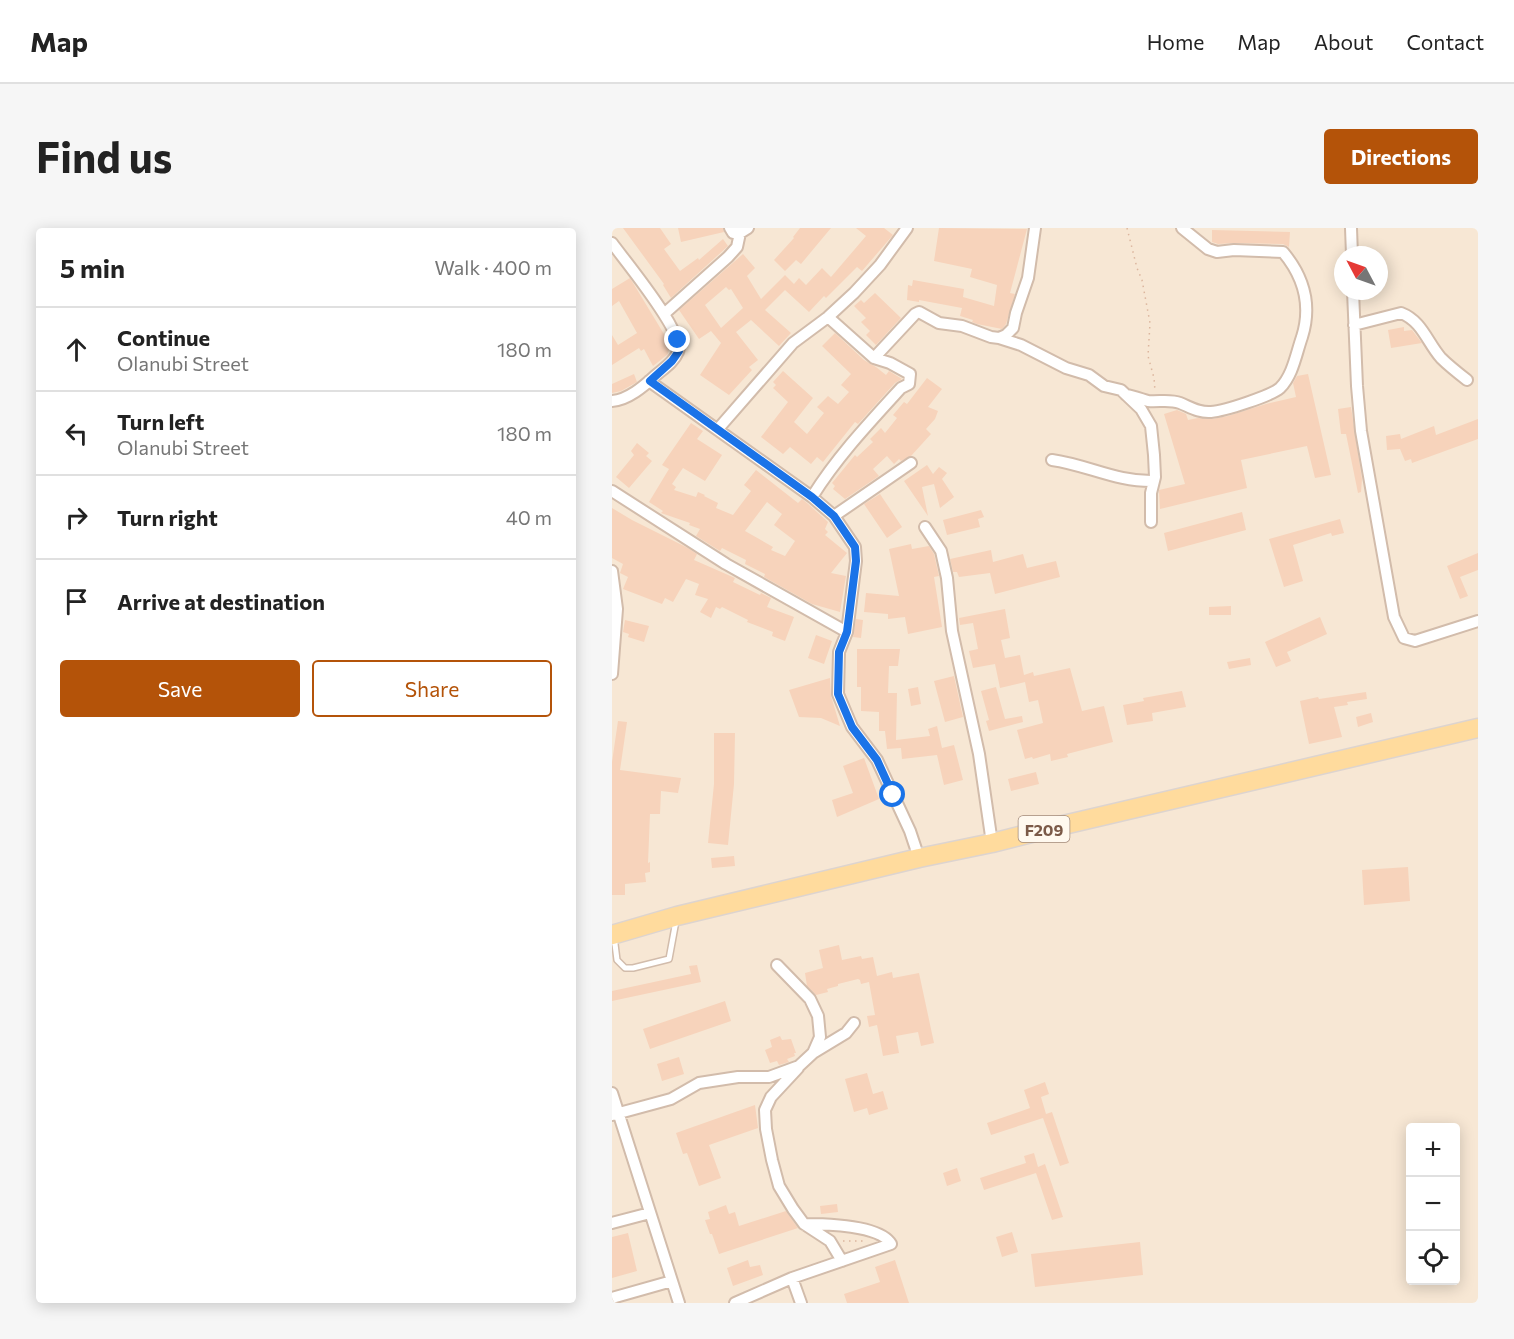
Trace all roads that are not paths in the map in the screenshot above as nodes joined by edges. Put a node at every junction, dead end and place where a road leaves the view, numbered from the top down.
1 (907, 228) edge
2 (1035, 228) edge
3 (1182, 228) edge
4 (1351, 228) edge
5 (739, 230) edge
6 (612, 243) edge
7 (1352, 246) edge
8 (1353, 300) edge
9 (664, 314) junction
10 (828, 317) junction
11 (1354, 325) junction
12 (999, 338) junction
13 (874, 358) junction
14 (1467, 380) dead end
15 (650, 381) junction
16 (1126, 394) junction
17 (612, 401) edge
18 (718, 429) junction
19 (1052, 460) dead end
20 (911, 463) dead end
21 (1154, 481) junction
22 (612, 491) edge
23 (812, 497) junction
24 (834, 516) junction
25 (1151, 522) dead end
26 (925, 526) dead end
27 (612, 571) edge
28 (1478, 621) edge
29 (847, 632) junction
30 (612, 674) edge
31 (1478, 728) edge
32 (992, 843) junction
33 (919, 858) junction
34 (677, 916) junction
35 (613, 932) edge
36 (777, 965) dead end
37 (855, 1023) dead end
38 (813, 1053) junction
39 (800, 1066) junction
40 (612, 1093) edge
41 (615, 1114) edge
42 (650, 1213) junction
43 (612, 1224) edge
44 (804, 1224) junction
45 (842, 1261) junction
46 (792, 1278) junction
47 (672, 1281) junction
48 (612, 1298) edge
49 (679, 1303) edge
50 (735, 1303) edge
51 (801, 1303) edge

1 - 10 street
2 - 12 street
3 - 16 street
4 - 7 street
5 - 9 street
6 - 9 street
8 - 11 street
9 - 15 street
10 - 13 street
10 - 18 street
11 - 14 street
11 - 28 street
12 - 13 street
12 - 16 street
13 - 23 street
15 - 17 street
15 - 18 street
16 - 21 street
18 - 23 street
19 - 21 street
20 - 24 street
21 - 25 street
22 - 29 street
23 - 24 street
24 - 29 street
26 - 32 street
27 - 30 street
29 - 33 street
31 - 32 main road, F209
32 - 33 main road, F209
33 - 34 main road, F209
34 - 35 main road, F209
34 - 35 lane
36 - 38 street
37 - 38 street
38 - 39 street
39 - 41 street
39 - 44 street
40 - 41 street
41 - 42 street
42 - 43 street
42 - 47 street
44 - 45 street
44 - 45 street
45 - 46 street
46 - 50 street
46 - 51 street
47 - 48 street
47 - 49 street

